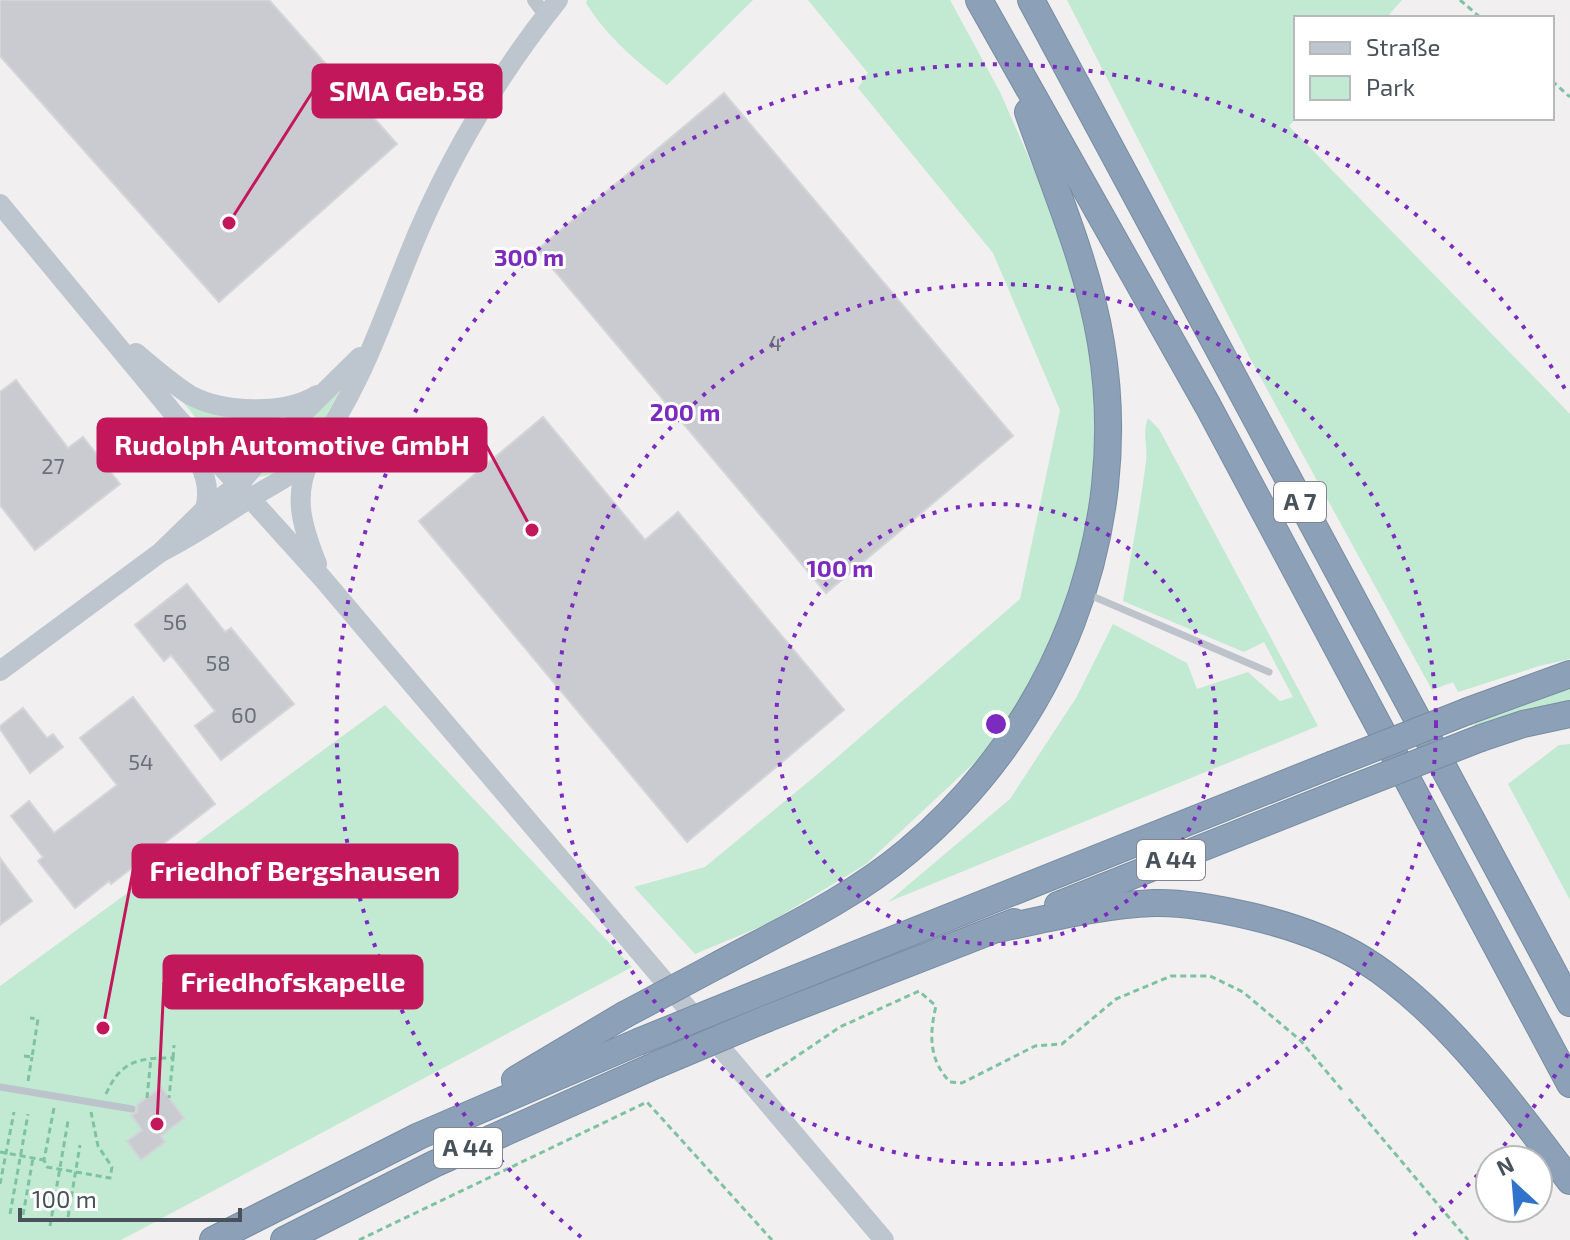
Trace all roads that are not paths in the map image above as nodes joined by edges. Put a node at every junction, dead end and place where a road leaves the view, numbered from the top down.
1 (979, 0) edge
2 (1031, 0) edge
3 (546, 5) edge
4 (1007, 52) junction
5 (0, 204) edge
6 (382, 324) junction
7 (104, 328) junction
8 (327, 389) junction
9 (174, 414) junction
10 (313, 454) junction
11 (244, 492) junction
12 (205, 509) junction
13 (161, 552) junction
14 (323, 579) junction
15 (1083, 593) junction
16 (0, 671) edge
17 (1269, 672) dead end
18 (1570, 674) edge
19 (1570, 714) edge
20 (998, 929) junction
21 (1570, 1003) edge
22 (1570, 1084) edge
23 (0, 1087) edge
24 (132, 1109) dead end
25 (419, 1136) junction
26 (1570, 1181) edge
27 (213, 1240) edge
28 (284, 1240) edge
29 (884, 1240) edge

1 - 4 highway, A 7
2 - 21 highway, A 7
3 - 6 main road
4 - 15 highway
4 - 22 highway, A 7
5 - 7 main road
6 - 8 main road
6 - 10 main road
7 - 8 main road
7 - 9 main road
8 - 11 main road
9 - 11 main road
9 - 12 main road
10 - 11 main road
10 - 14 main road
11 - 12 main road
11 - 13 main road
11 - 14 main road
12 - 13 main road
13 - 16 main road
14 - 29 main road
15 - 17 lane
15 - 25 highway, bridge
18 - 25 highway, bridge
19 - 20 highway, A 44, bridge
20 - 26 highway
20 - 28 highway, A 44, bridge
23 - 24 lane
25 - 27 highway, A 44

